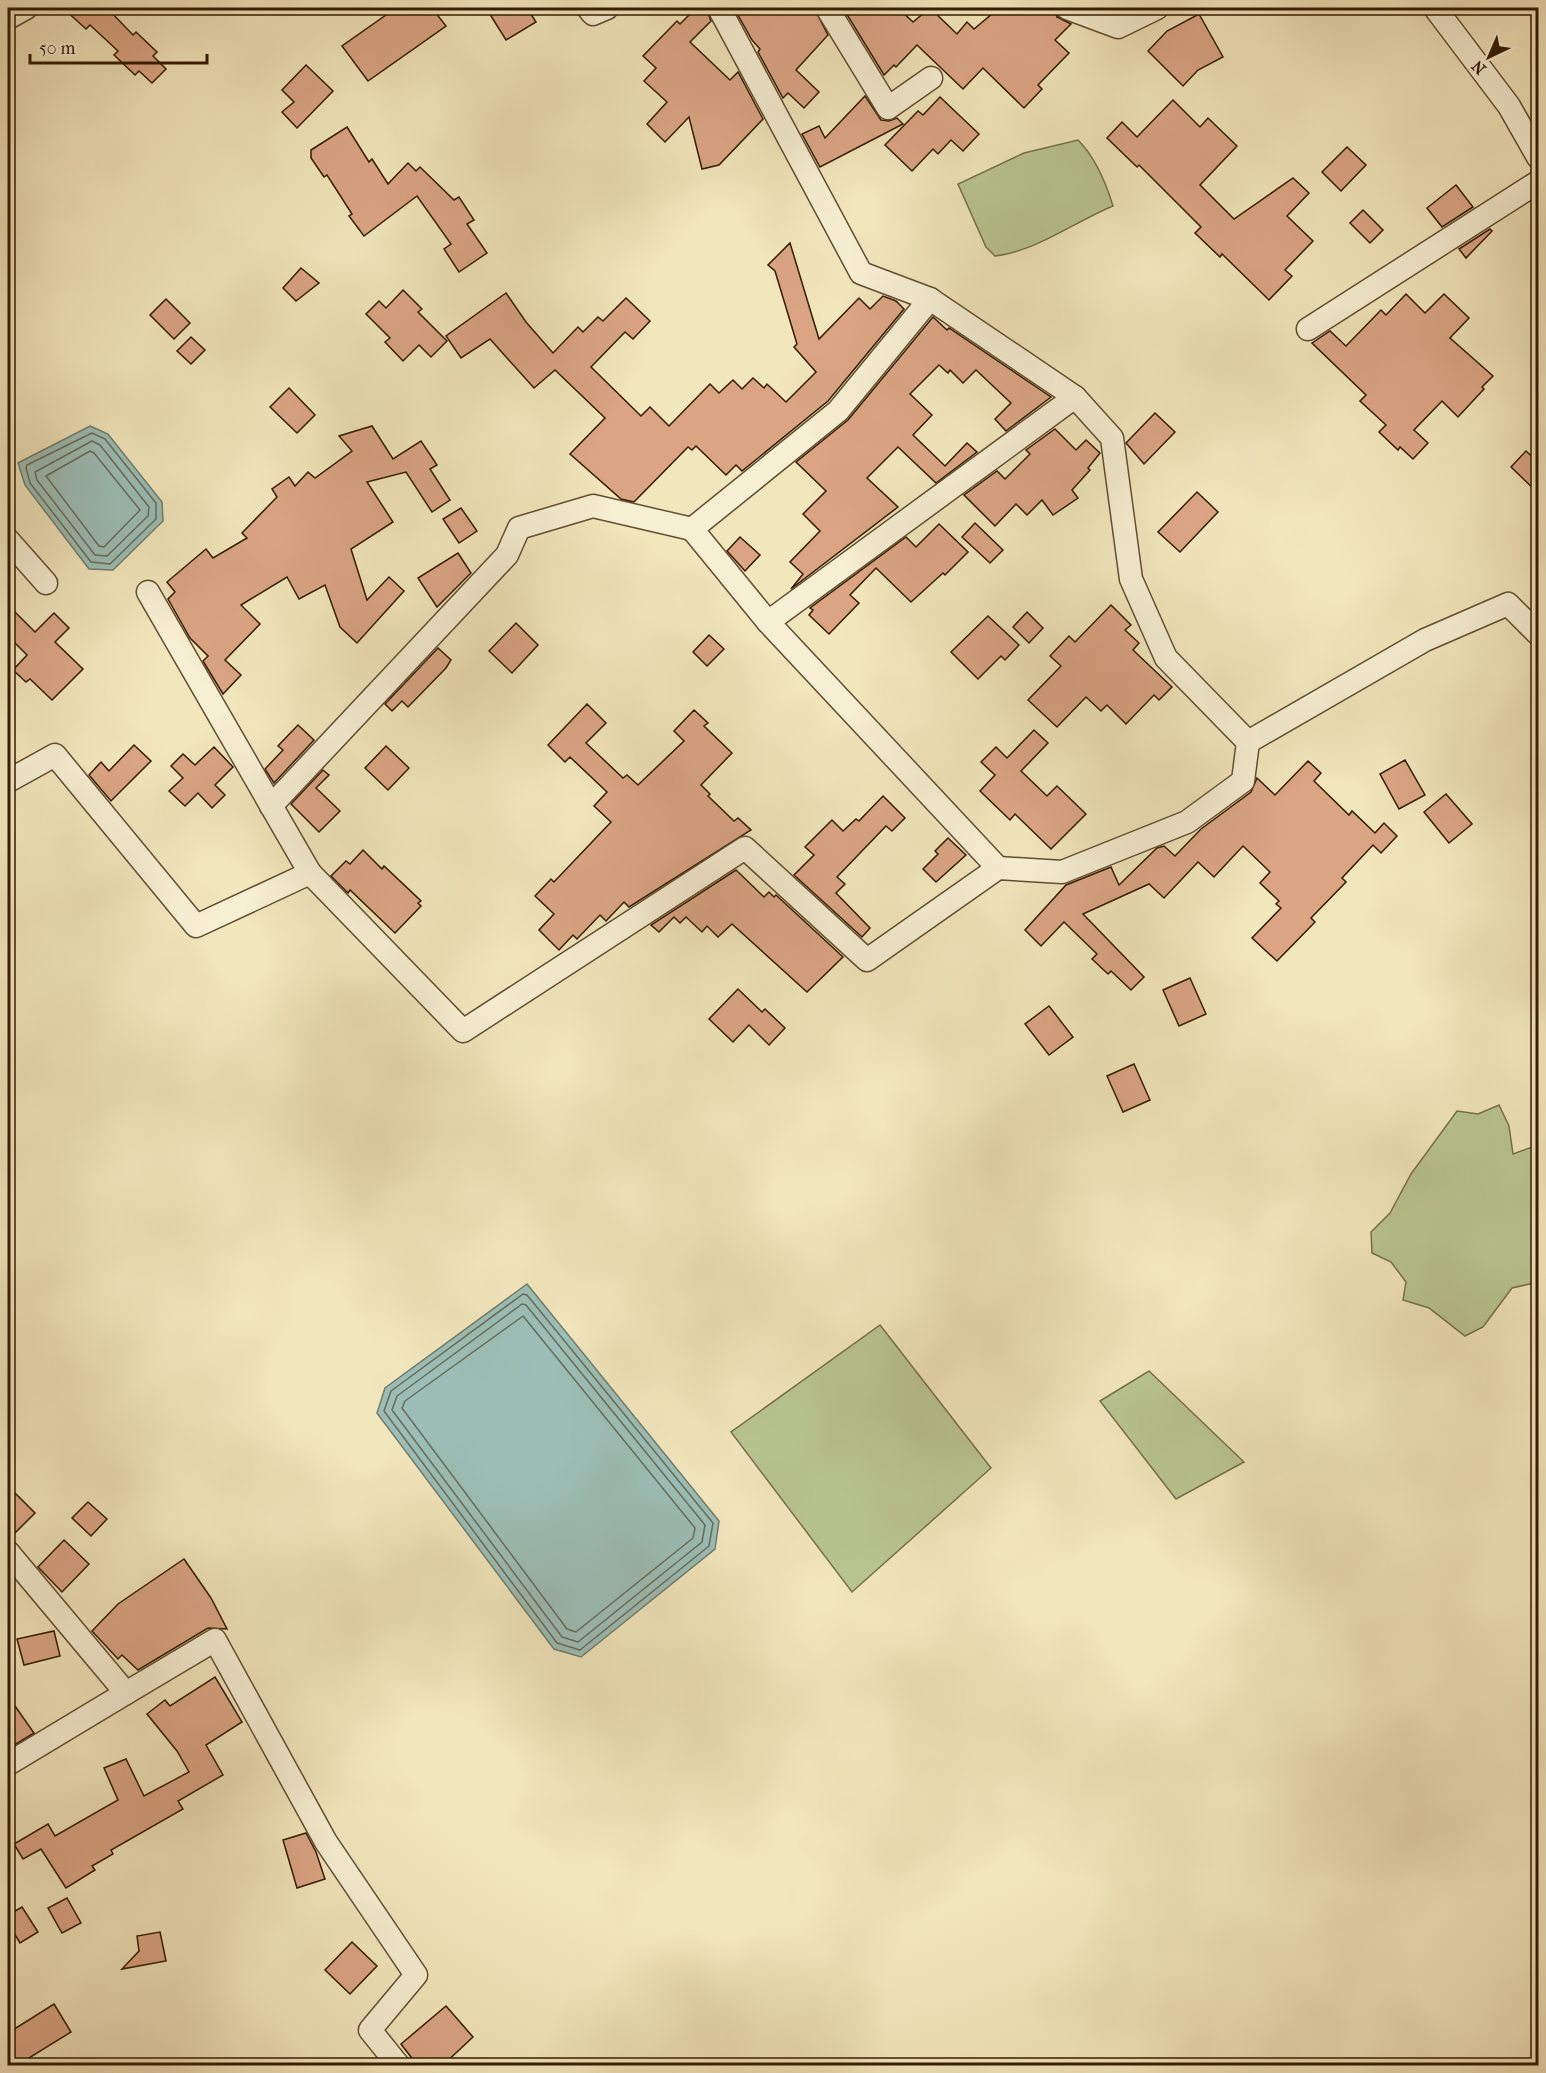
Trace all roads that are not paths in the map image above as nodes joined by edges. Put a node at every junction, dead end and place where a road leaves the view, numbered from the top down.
1 (27, 8) edge
2 (588, 8) edge
3 (607, 8) edge
4 (719, 8) edge
5 (827, 8) edge
6 (1067, 8) edge
7 (1156, 8) edge
8 (1435, 8) edge
9 (8, 18) edge
10 (931, 78) dead end
11 (1539, 157) edge
12 (1539, 183) edge
13 (930, 298) junction
14 (1308, 329) dead end
15 (1075, 397) junction
16 (692, 530) junction
17 (8, 540) edge
18 (46, 583) dead end
19 (148, 592) dead end
20 (768, 622) junction
21 (1539, 634) edge
22 (1248, 742) junction
23 (8, 781) edge
24 (271, 806) junction
25 (998, 868) junction
26 (310, 873) junction
27 (8, 1552) edge
28 (126, 1693) junction
29 (8, 1764) edge
30 (399, 2066) edge

1 - 9 street
2 - 3 street
4 - 13 street
5 - 10 street
6 - 7 street
8 - 11 street
12 - 14 street
13 - 15 street
13 - 16 street
15 - 20 street
15 - 22 street
16 - 20 street
16 - 24 street
17 - 18 street
19 - 24 street
20 - 25 street
21 - 22 street
22 - 25 street
23 - 26 street
24 - 26 street
25 - 26 street
27 - 28 street
28 - 29 street
28 - 30 street

